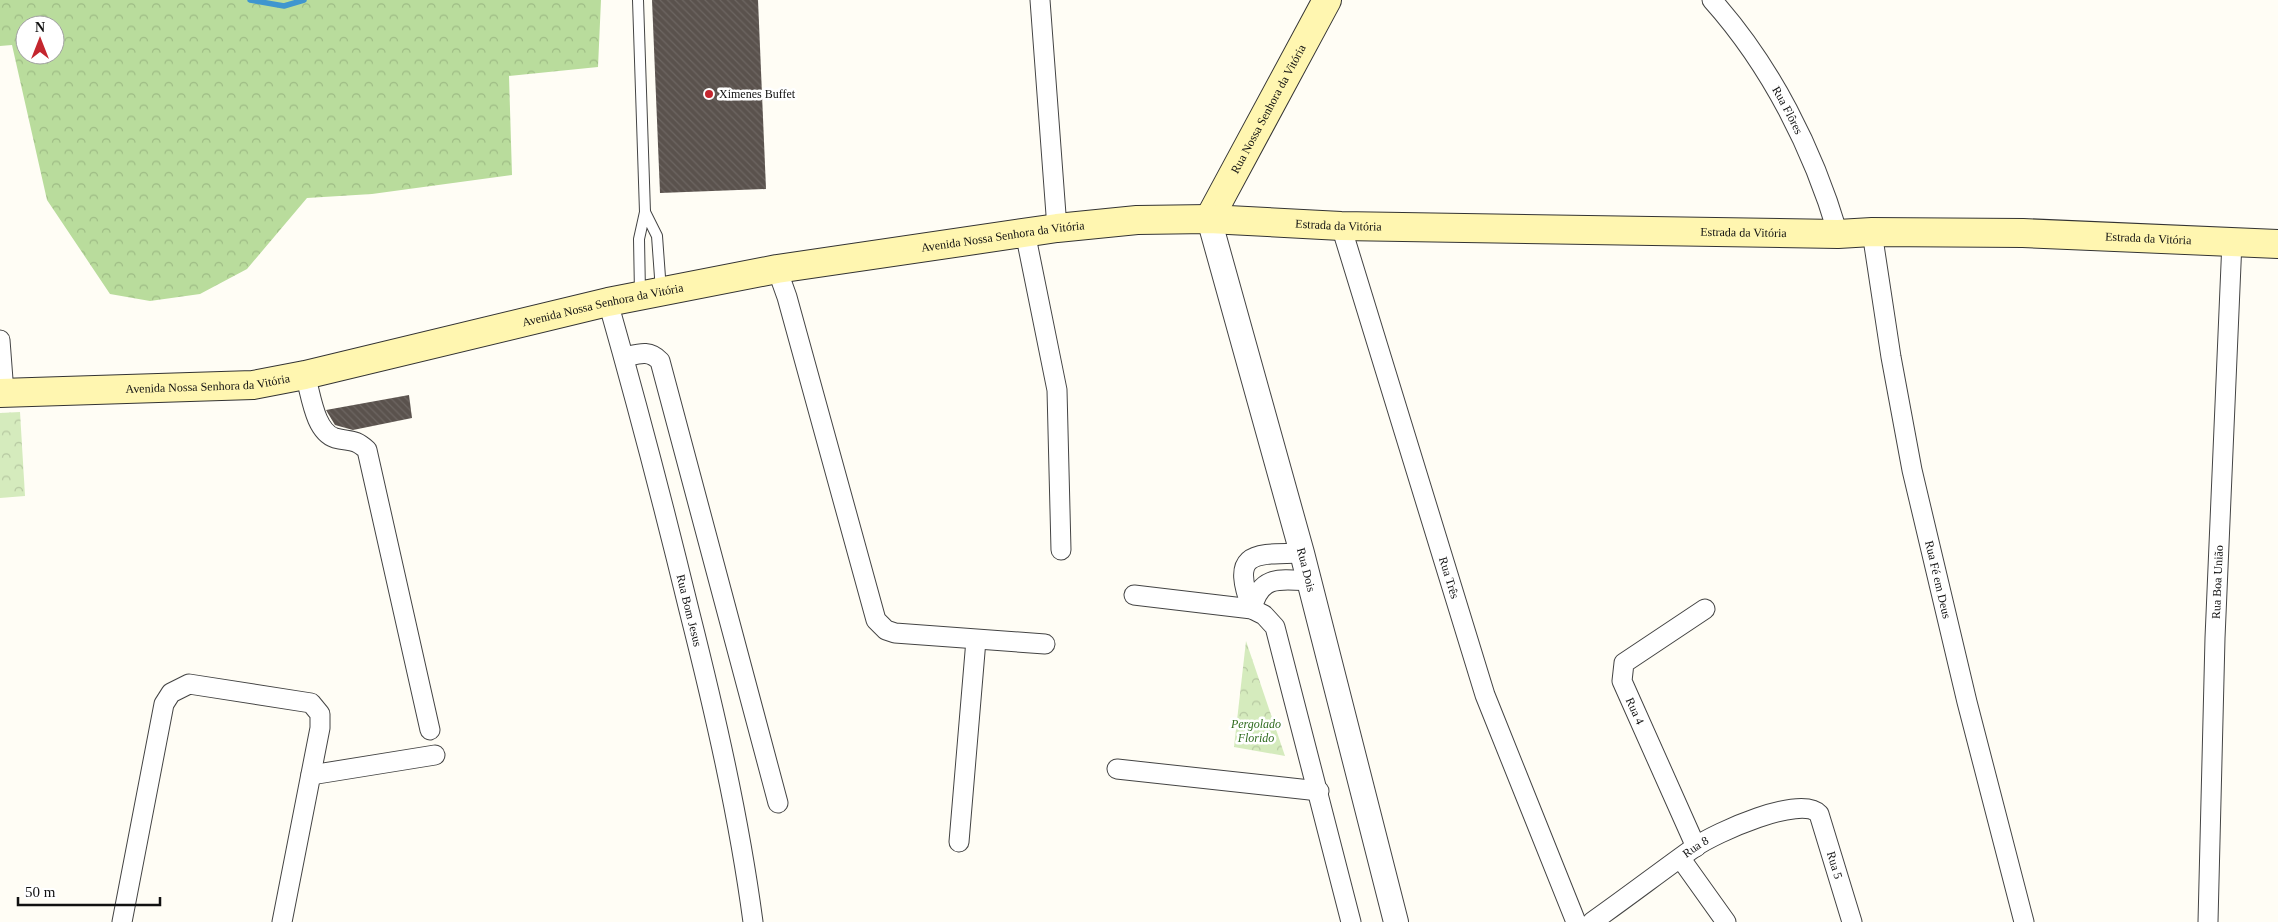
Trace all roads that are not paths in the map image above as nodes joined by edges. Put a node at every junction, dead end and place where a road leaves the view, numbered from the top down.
1 (638, 0) edge
2 (1040, 0) edge
3 (1327, 0) edge
4 (1712, 0) edge
5 (1228, 188) junction
6 (645, 212) junction
7 (1209, 219) junction
8 (1244, 222) junction
9 (1341, 226) junction
10 (1057, 228) junction
11 (1024, 232) junction
12 (1872, 232) junction
13 (1838, 234) junction
14 (2232, 242) junction
15 (2278, 244) edge
16 (777, 269) junction
17 (651, 294) junction
18 (608, 302) junction
19 (0, 340) edge
20 (624, 357) junction
21 (305, 375) junction
22 (2, 393) edge
23 (1061, 550) dead end
24 (1302, 553) junction
25 (1308, 581) junction
26 (1134, 596) dead end
27 (1252, 609) junction
28 (1706, 609) dead end
29 (976, 640) junction
30 (1045, 644) dead end
31 (430, 730) dead end
32 (435, 756) dead end
33 (1116, 769) dead end
34 (311, 775) junction
35 (1319, 791) junction
36 (778, 803) dead end
37 (1814, 809) joint
38 (960, 842) dead end
39 (1696, 847) junction
40 (1681, 859) junction
41 (122, 922) edge
42 (282, 922) edge
43 (753, 922) edge
44 (1351, 922) edge
45 (1396, 922) edge
46 (1576, 922) edge
47 (1592, 922) edge
48 (1726, 922) edge
49 (1852, 922) edge
50 (2024, 922) edge
51 (2208, 922) edge

1 - 6 lane
2 - 10 street
3 - 5 main road, Rua Nossa Senhora da Vitória
4 - 13 street, Rua Flôres
5 - 7 main road, Rua Nossa Senhora da Vitória
5 - 8 main road
6 - 17 lane
6 - 17 lane
7 - 8 main road, Estrada da Vitória
7 - 10 main road, Avenida Nossa Senhora da Vitória
7 - 24 street, Rua Dois
8 - 9 main road, Estrada da Vitória
9 - 13 main road, Estrada da Vitória
9 - 46 street, Rua Três
10 - 11 main road, Avenida Nossa Senhora da Vitória
11 - 16 main road, Avenida Nossa Senhora da Vitória
11 - 23 street
12 - 13 main road, Estrada da Vitória
12 - 14 main road, Estrada da Vitória
12 - 50 street, Rua Fé em Deus
14 - 15 main road, Estrada da Vitória
14 - 51 street, Rua Boa União
16 - 17 main road, Avenida Nossa Senhora da Vitória
16 - 29 street
17 - 18 main road, Avenida Nossa Senhora da Vitória
18 - 20 street, Rua Bom Jesus
18 - 21 main road, Avenida Nossa Senhora da Vitória
19 - 22 street
20 - 36 street
20 - 43 street, Rua Bom Jesus
21 - 22 main road, Avenida Nossa Senhora da Vitória
21 - 31 street
24 - 25 street, Rua Dois
24 - 27 street
25 - 27 street
25 - 45 street, Rua Dois
26 - 27 street
27 - 35 street
28 - 39 street, Rua 4
29 - 30 street
29 - 38 street
32 - 34 street
33 - 35 street
34 - 41 street
34 - 42 street
35 - 44 street
37 - 39 street, Rua 8
37 - 49 street, Rua 5
39 - 40 street, Rua 8
40 - 47 street, Rua 8
40 - 48 street

